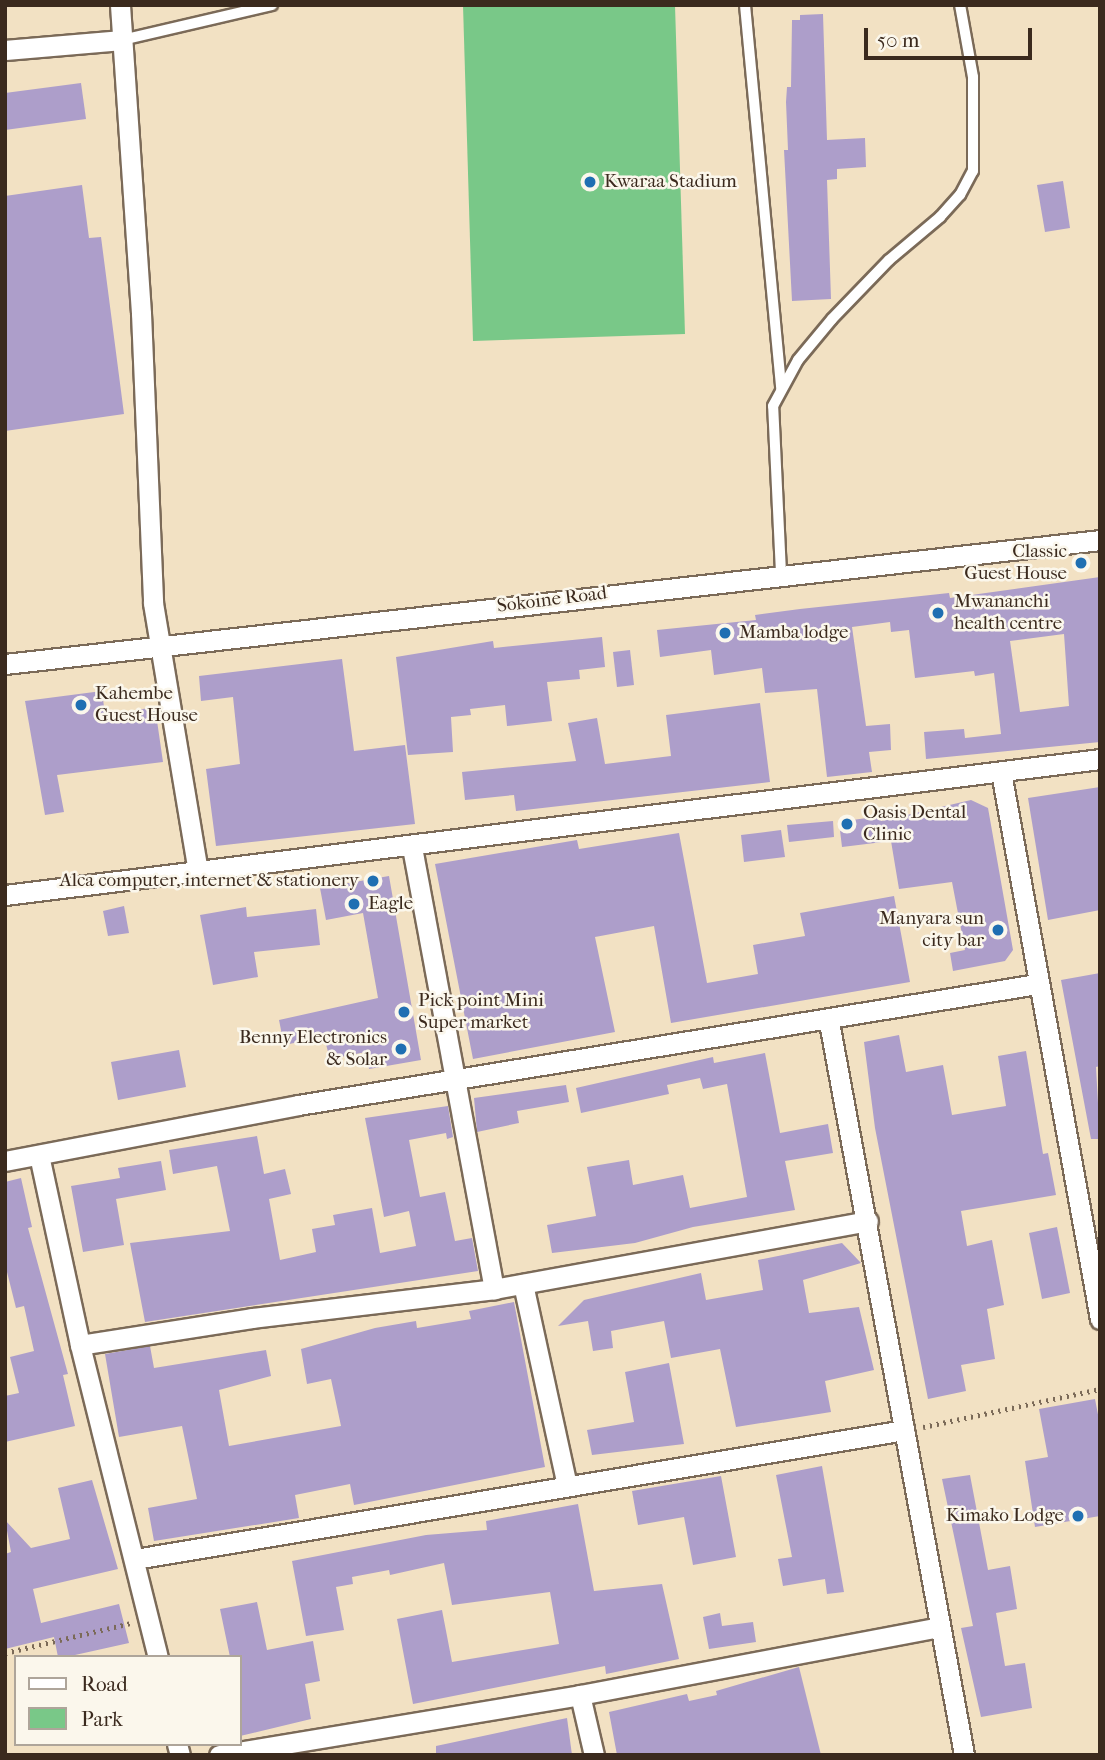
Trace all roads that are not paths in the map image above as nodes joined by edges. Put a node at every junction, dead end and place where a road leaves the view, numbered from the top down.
1 (120, 5) edge
2 (272, 5) edge
3 (745, 5) edge
4 (960, 5) edge
5 (122, 40) junction
6 (5, 50) edge
7 (781, 390) junction
8 (1100, 540) edge
9 (781, 573) junction
10 (158, 648) junction
11 (5, 664) edge
12 (1100, 759) edge
13 (1001, 772) junction
14 (412, 847) junction
15 (198, 872) junction
16 (5, 895) edge
17 (1037, 984) junction
18 (829, 1022) junction
19 (455, 1079) junction
20 (39, 1155) junction
21 (5, 1161) edge
22 (868, 1221) junction
23 (523, 1284) junction
24 (494, 1289) junction
25 (1100, 1319) edge
26 (80, 1345) junction
27 (905, 1430) junction
28 (567, 1485) junction
29 (135, 1559) junction
30 (940, 1627) junction
31 (158, 1655) edge
32 (580, 1695) junction
33 (219, 1755) edge
34 (594, 1755) edge
35 (964, 1755) edge

1 - 5 street
2 - 5 lane
3 - 7 lane
4 - 7 lane
5 - 6 street
5 - 10 street
7 - 9 lane
8 - 9 street, Sokoine Road
9 - 10 street, Sokoine Road
10 - 11 street, Sokoine Road
10 - 15 street
12 - 13 street
13 - 14 street
13 - 17 street
14 - 15 street
14 - 19 street
15 - 16 street
17 - 18 street
17 - 25 street
18 - 19 street
18 - 22 street
19 - 20 street
19 - 24 street
20 - 21 street
20 - 26 street
22 - 23 street
22 - 27 street
23 - 24 street
23 - 28 street
24 - 26 street
26 - 29 street
27 - 28 street
27 - 30 street
28 - 29 street
29 - 31 street
30 - 32 street
30 - 35 street
32 - 33 street
32 - 34 street

